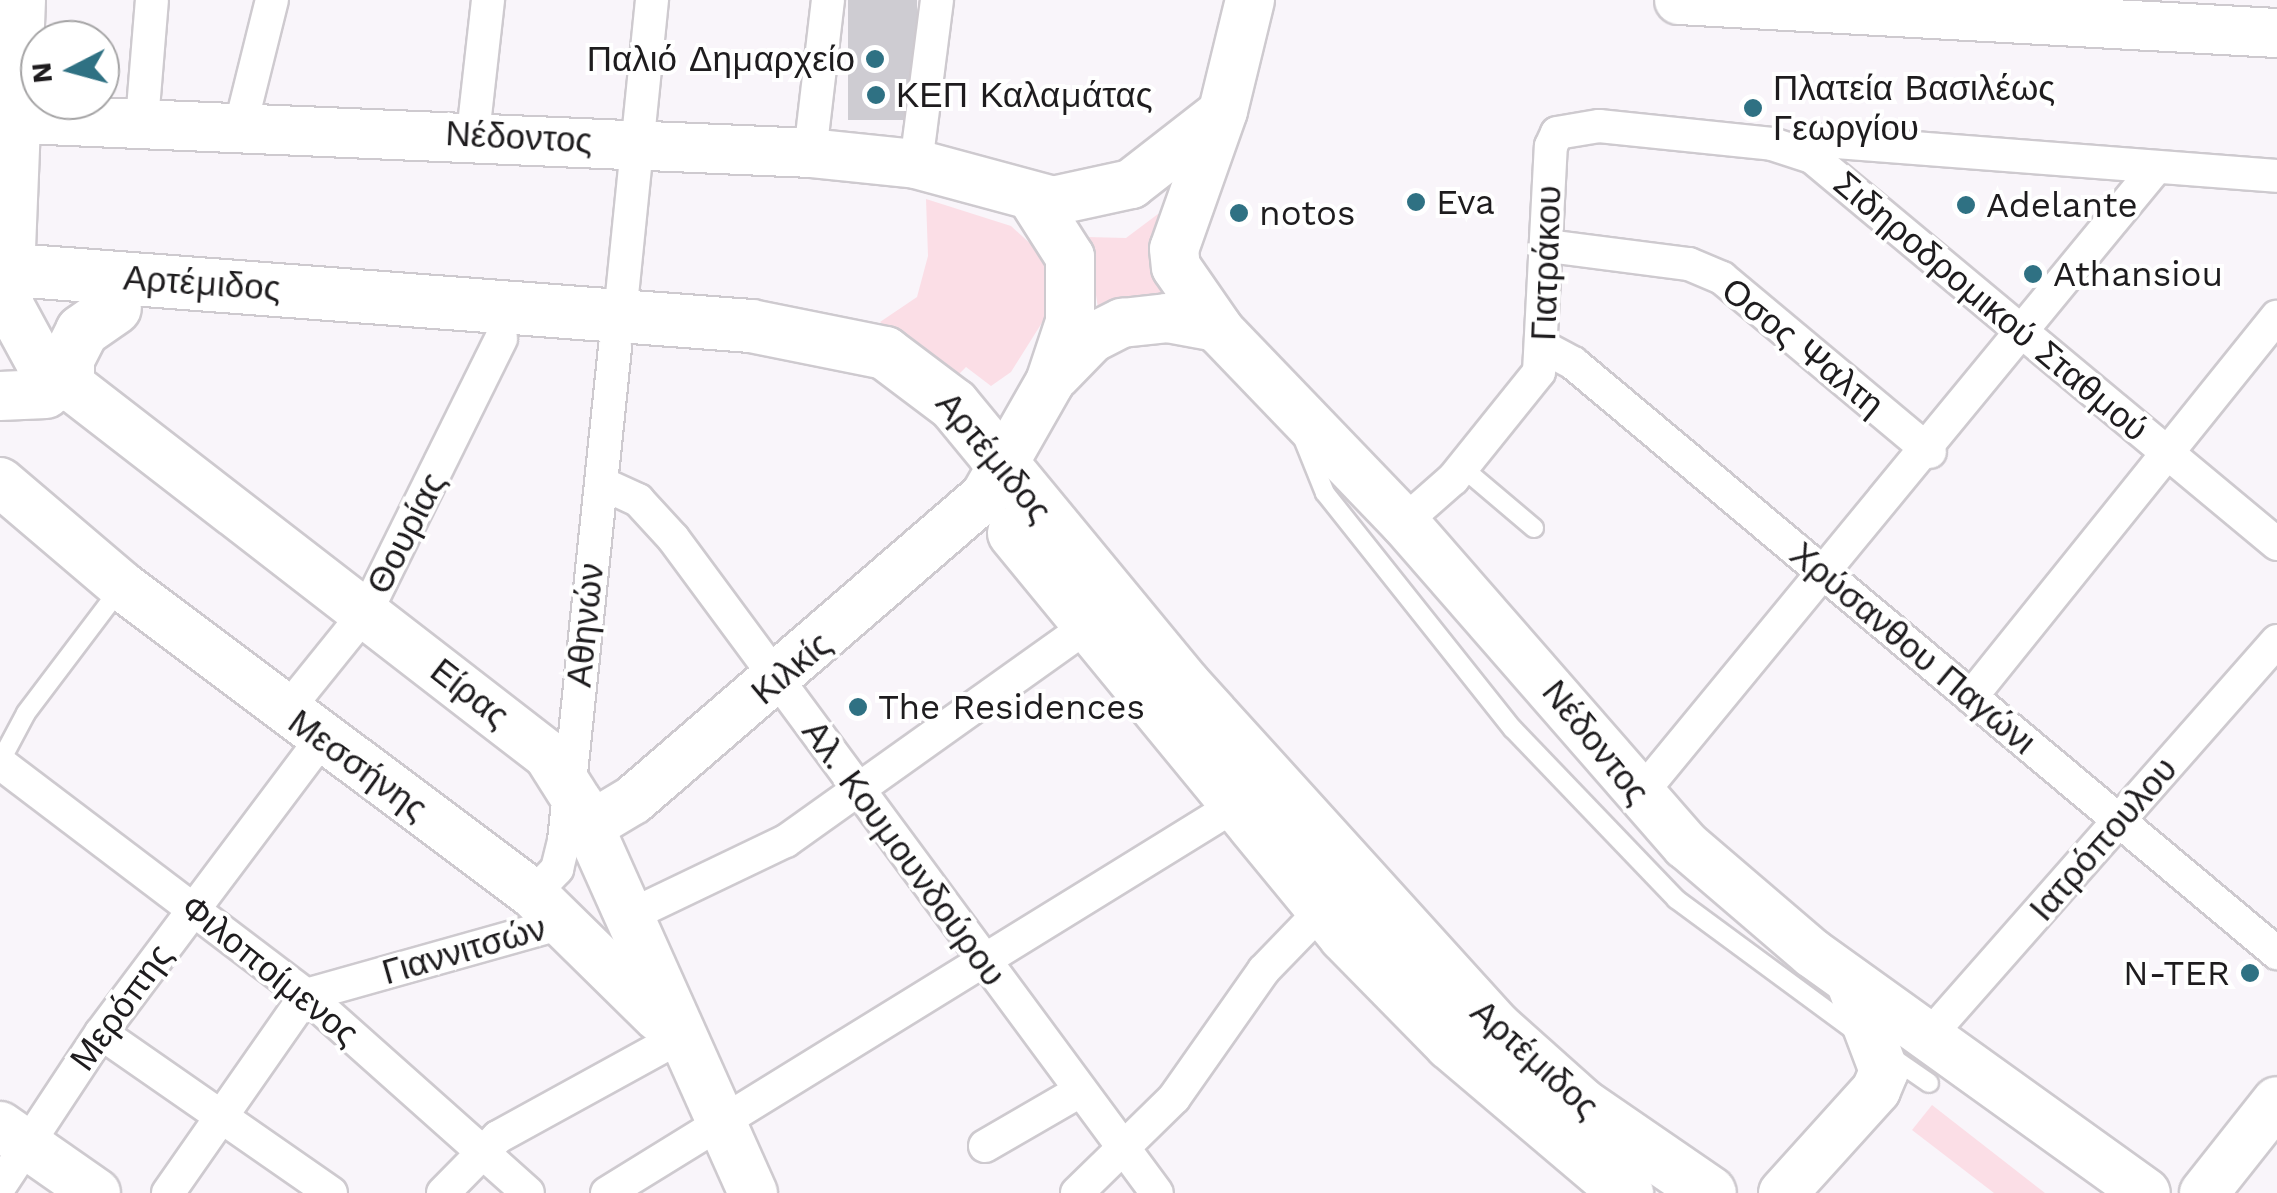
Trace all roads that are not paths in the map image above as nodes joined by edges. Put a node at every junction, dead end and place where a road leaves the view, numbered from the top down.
1 (21, 0) edge
2 (152, 0) edge
3 (272, 0) edge
4 (488, 0) edge
5 (652, 0) edge
6 (828, 0) edge
7 (937, 0) edge
8 (1250, 0) edge
9 (1680, 0) edge
10 (1804, 3) edge
11 (2118, 10) edge
12 (2276, 23) edge
13 (1223, 111) junction
14 (10, 118) edge
15 (142, 121) junction
16 (240, 124) junction
17 (1557, 133) joint
18 (474, 134) junction
19 (1823, 141) dead end
20 (636, 143) junction
21 (810, 153) junction
22 (916, 164) junction
23 (2154, 170) junction
24 (2277, 176) edge
25 (1033, 199) junction
26 (1548, 246) junction
27 (5, 287) edge
28 (116, 308) junction
29 (2277, 317) edge
30 (1217, 326) junction
31 (617, 331) junction
32 (2026, 336) junction
33 (501, 339) junction
34 (1545, 348) junction
35 (0, 356) edge
36 (1050, 382) junction
37 (38, 392) edge
38 (1291, 408) junction
39 (1930, 452) junction
40 (2172, 458) junction
41 (1462, 468) junction
42 (995, 481) junction
43 (0, 482) edge
44 (602, 483) junction
45 (1404, 522) junction
46 (1534, 528) dead end
47 (2277, 544) edge
48 (1827, 576) junction
49 (122, 586) junction
50 (366, 612) junction
51 (1086, 627) junction
52 (2277, 641) edge
53 (777, 680) junction
54 (1971, 697) junction
55 (304, 725) junction
56 (0, 763) edge
57 (859, 792) junction
58 (1638, 798) junction
59 (579, 806) junction
60 (1234, 806) junction
61 (2119, 820) junction
62 (194, 906) junction
63 (549, 908) junction
64 (1322, 910) junction
65 (625, 918) junction
66 (2277, 953) edge
67 (983, 960) junction
68 (1850, 981) junction
69 (306, 995) junction
70 (101, 1033) junction
71 (1880, 1049) junction
72 (687, 1052) junction
73 (1929, 1060) junction
74 (1080, 1090) junction
75 (2277, 1101) edge
76 (218, 1112) junction
77 (723, 1122) junction
78 (13, 1135) edge
79 (985, 1146) dead end
80 (479, 1150) junction
81 (1125, 1151) junction
82 (1604, 1181) edge
83 (0, 1186) edge
84 (96, 1193) edge
85 (168, 1193) edge
86 (331, 1193) edge
87 (443, 1193) edge
88 (528, 1193) edge
89 (607, 1193) edge
90 (752, 1193) edge
91 (1077, 1193) edge
92 (1157, 1193) edge
93 (1710, 1193) edge
94 (1782, 1193) edge
95 (2146, 1193) edge
96 (2204, 1193) edge

1 - 14 street
2 - 15 street
3 - 16 street
4 - 18 street
5 - 20 street, Αθηνών
6 - 21 street
7 - 22 street
8 - 13 street, Νέδοντος
9 - 10 street
10 - 11 street
11 - 12 street
13 - 25 street
13 - 30 street, Νέδοντος
14 - 15 street, Νέδοντος
14 - 27 street
15 - 16 street, Νέδοντος
16 - 18 street, Νέδοντος
17 - 26 street, Γιατράκου
17 - 32 street, Σιδηροδρομικού Σταθμού
18 - 20 street, Νέδοντος
19 - 23 street
20 - 21 street, Νέδοντος
20 - 31 street, Αθηνών
21 - 22 street, Νέδοντος
22 - 25 street, Νέδοντος
23 - 24 street
23 - 32 street
25 - 36 street
26 - 34 street, Γιατράκου
26 - 39 street, Οσος Ψαλτη
27 - 28 main road, Αρτέμιδος
27 - 31 main road, Αρτέμιδος
27 - 37 street, Είρας
28 - 33 main road, Αρτέμιδος
28 - 37 main road
29 - 40 street
30 - 36 street
30 - 38 street, Νέδοντος
31 - 33 main road, Αρτέμιδος
31 - 42 main road, Αρτέμιδος
31 - 44 street, Αθηνών
32 - 39 street
32 - 40 street, Σιδηροδρομικού Σταθμού
33 - 50 street, Θουρίας
34 - 41 street, Γιατράκου
34 - 48 street, Χρύσανθου Παγώνι
35 - 37 street
36 - 42 street
37 - 50 street, Είρας
38 - 45 street, Νέδοντος
38 - 71 lane
39 - 48 street
40 - 47 street, Σιδηροδρομικού Σταθμού
40 - 54 street
41 - 45 street, Γιατράκου
41 - 46 lane
42 - 51 main road, Αρτέμιδος
42 - 53 street, Κιλκίς
42 - 93 main road, Αρτέμιδος
43 - 49 street, Μεσσήνης
44 - 53 street, Αλ. Κουμουνδούρου
44 - 59 street, Αθηνών
45 - 58 street, Νέδοντος
48 - 54 street, Χρύσανθου Παγώνι
48 - 58 street
49 - 55 street, Μεσσήνης
49 - 56 lane
50 - 55 street, Θουρίας
50 - 59 street, Είρας
51 - 57 street
51 - 60 main road, Αρτέμιδος
52 - 61 street, Ιατρόπουλου
53 - 57 street, Αλ. Κουμουνδούρου
53 - 59 street, Κιλκίς
54 - 61 street, Χρύσανθου Παγώνι
55 - 62 street, Μερόπης
55 - 63 street, Μεσσήνης
56 - 62 street, Φιλοποίμενος
57 - 65 street
57 - 67 street, Αλ. Κουμουνδούρου
58 - 68 street, Νέδοντος
59 - 63 street, Αθηνών
59 - 65 street, Είρας
60 - 64 main road, Αρτέμιδος
60 - 67 street
61 - 66 street, Χρύσανθου Παγώνι
61 - 73 street, Ιατρόπουλου
62 - 69 street, Φιλοποίμενος
62 - 70 street, Μερόπης
63 - 69 street, Γιαννιτσών
63 - 72 street, Μεσσήνης
64 - 81 street
64 - 82 main road, Αρτέμιδος
65 - 72 street, Είρας
67 - 74 street, Αλ. Κουμουνδούρου
67 - 77 street
68 - 71 street
68 - 73 street, Νέδοντος
69 - 76 street
69 - 80 street, Φιλοποίμενος
70 - 76 street
70 - 78 street, Μερόπης
71 - 73 lane
71 - 94 street
72 - 77 street
72 - 80 street
73 - 95 street, Νέδοντος
74 - 79 street
74 - 81 street, Αλ. Κουμουνδούρου
75 - 96 street
76 - 85 street
76 - 86 street
77 - 89 street
77 - 90 street
78 - 83 street, Μερόπης
78 - 84 street
80 - 87 street
80 - 88 street, Φιλοποίμενος
81 - 91 street
81 - 92 street, Αλ. Κουμουνδούρου

